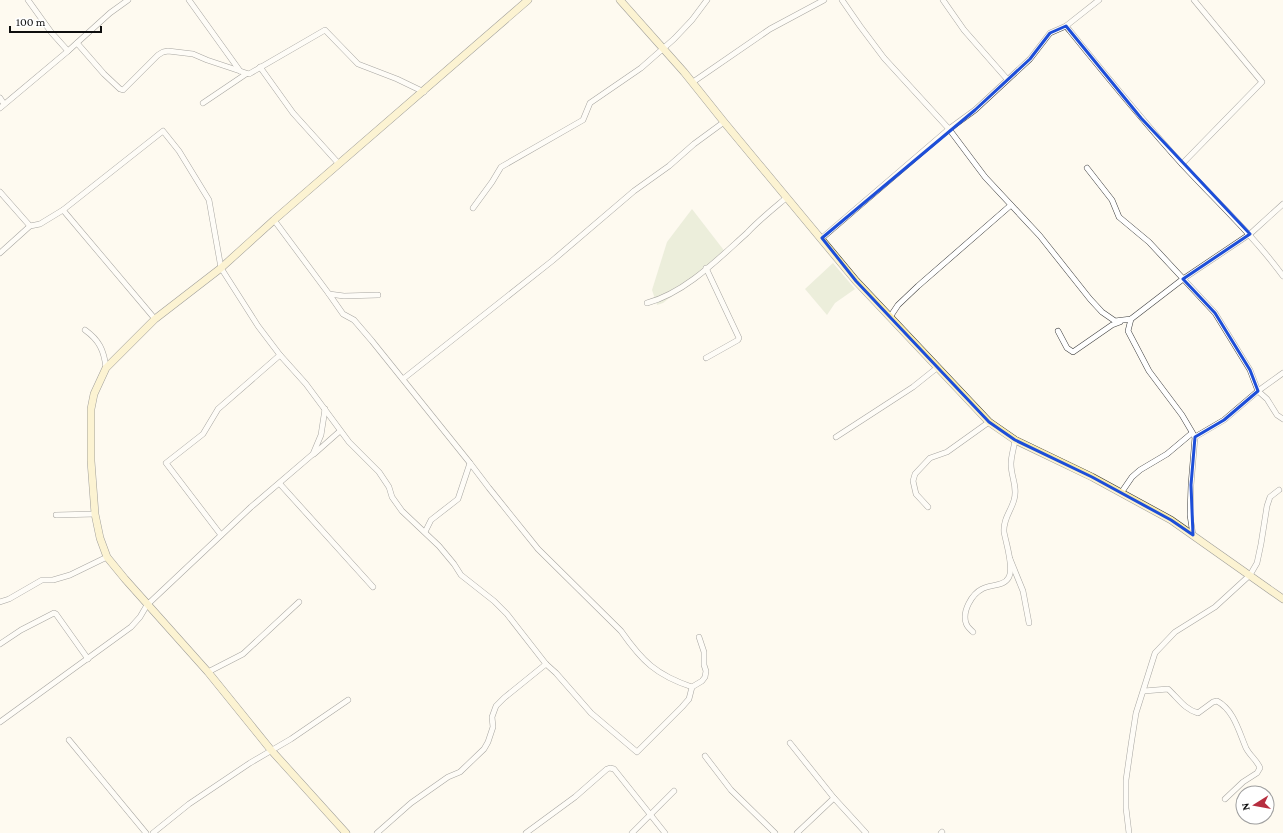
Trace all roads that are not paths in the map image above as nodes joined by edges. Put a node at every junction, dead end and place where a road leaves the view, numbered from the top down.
1 (28, 0) edge
2 (128, 0) edge
3 (189, 0) edge
4 (528, 0) edge
5 (620, 0) edge
6 (707, 0) edge
7 (824, 0) edge
8 (842, 0) edge
9 (942, 0) edge
10 (1099, 0) edge
11 (1194, 0) edge
12 (1066, 26) junction
13 (76, 43) junction
14 (663, 49) junction
15 (68, 50) junction
16 (260, 67) junction
17 (240, 70) junction
18 (246, 74) junction
19 (1007, 79) junction
20 (692, 82) junction
21 (424, 92) junction
22 (0, 98) edge
23 (203, 103) dead end
24 (2, 106) edge
25 (724, 122) junction
26 (949, 129) junction
27 (339, 164) junction
28 (1182, 164) junction
29 (1087, 168) dead end
30 (0, 192) edge
31 (786, 198) junction
32 (1283, 204) edge
33 (1011, 205) junction
34 (473, 208) dead end
35 (63, 210) junction
36 (274, 220) junction
37 (30, 226) junction
38 (1250, 234) junction
39 (822, 238) junction
40 (0, 253) edge
41 (221, 268) junction
42 (706, 268) junction
43 (1283, 276) edge
44 (1183, 279) junction
45 (329, 294) junction
46 (378, 295) dead end
47 (647, 303) dead end
48 (890, 317) junction
49 (155, 319) junction
50 (1131, 319) junction
51 (85, 330) dead end
52 (1058, 331) dead end
53 (280, 355) junction
54 (706, 358) dead end
55 (938, 367) junction
56 (106, 368) junction
57 (1283, 373) edge
58 (403, 379) junction
59 (1258, 391) junction
60 (325, 409) junction
61 (1283, 419) edge
62 (989, 422) junction
63 (340, 431) junction
64 (1194, 435) junction
65 (836, 437) dead end
66 (1015, 440) junction
67 (313, 454) junction
68 (470, 462) junction
69 (280, 484) junction
70 (1279, 490) dead end
71 (1121, 493) junction
72 (928, 507) dead end
73 (95, 514) junction
74 (56, 515) dead end
75 (426, 532) junction
76 (220, 535) junction
77 (1192, 535) junction
78 (107, 557) junction
79 (1010, 558) junction
80 (1250, 575) junction
81 (373, 587) dead end
82 (1283, 599) edge
83 (0, 602) edge
84 (299, 602) dead end
85 (147, 605) junction
86 (1029, 623) dead end
87 (973, 632) dead end
88 (699, 637) dead end
89 (0, 644) edge
90 (88, 659) junction
91 (546, 664) junction
92 (208, 672) junction
93 (692, 687) junction
94 (1144, 691) junction
95 (348, 700) dead end
96 (0, 722) edge
97 (69, 740) dead end
98 (790, 743) dead end
99 (271, 750) junction
100 (705, 756) dead end
101 (674, 791) dead end
102 (834, 798) junction
103 (1225, 799) dead end
104 (650, 814) junction
105 (146, 833) edge
106 (153, 833) edge
107 (346, 833) edge
108 (377, 833) edge
109 (526, 833) edge
110 (632, 833) edge
111 (665, 833) edge
112 (775, 833) edge
113 (797, 833) edge
114 (866, 833) edge
115 (1129, 833) edge

1 - 15 street
2 - 13 street
3 - 17 street
4 - 21 main road
5 - 14 main road
6 - 14 street
7 - 20 street
8 - 26 street
9 - 19 street
10 - 12 street
11 - 28 street
12 - 19 street
12 - 28 street
13 - 15 street
13 - 17 street
14 - 20 main road
14 - 34 street
15 - 24 street
16 - 18 street
16 - 21 street
16 - 27 street
17 - 18 street
18 - 23 street
19 - 26 street
20 - 25 main road
21 - 27 main road
22 - 24 street
25 - 31 main road
25 - 58 street
26 - 33 street
26 - 39 street
27 - 36 main road
28 - 38 street
29 - 44 street
30 - 37 street
31 - 39 main road
31 - 42 street
32 - 38 street
33 - 48 street
33 - 50 street
35 - 37 street
35 - 41 street
35 - 49 street
36 - 41 main road
36 - 45 street
37 - 40 street
38 - 43 street
38 - 44 street
39 - 48 main road
41 - 49 main road
41 - 53 street
42 - 47 street
42 - 54 street
44 - 50 street
44 - 59 street
45 - 46 street
45 - 58 street
48 - 55 main road
49 - 56 main road
50 - 52 street
50 - 64 street
51 - 56 street
53 - 60 street
53 - 76 street
55 - 62 main road
55 - 65 street
56 - 73 main road
57 - 59 street
58 - 68 street
59 - 61 street
59 - 64 street
60 - 63 street
60 - 67 street
62 - 66 main road
62 - 72 street
63 - 67 street
63 - 75 street
64 - 71 street
64 - 77 street
66 - 71 main road
66 - 79 street
67 - 69 street
68 - 75 street
68 - 93 street
69 - 76 street
69 - 81 street
70 - 80 street
71 - 77 main road
73 - 74 street
73 - 78 main road
75 - 91 street
76 - 85 street
77 - 80 main road
78 - 83 street
78 - 85 main road
79 - 86 street
79 - 87 street
80 - 82 main road
80 - 94 street
84 - 92 street
85 - 90 street
85 - 92 main road
88 - 93 street
89 - 90 street
90 - 96 street
91 - 93 street
91 - 108 street
92 - 99 main road
94 - 103 street
94 - 115 street
95 - 99 street
97 - 105 street
98 - 102 street
99 - 106 street
99 - 107 main road
100 - 112 street
101 - 104 street
102 - 113 street
102 - 114 street
104 - 109 street
104 - 110 street
104 - 111 street

